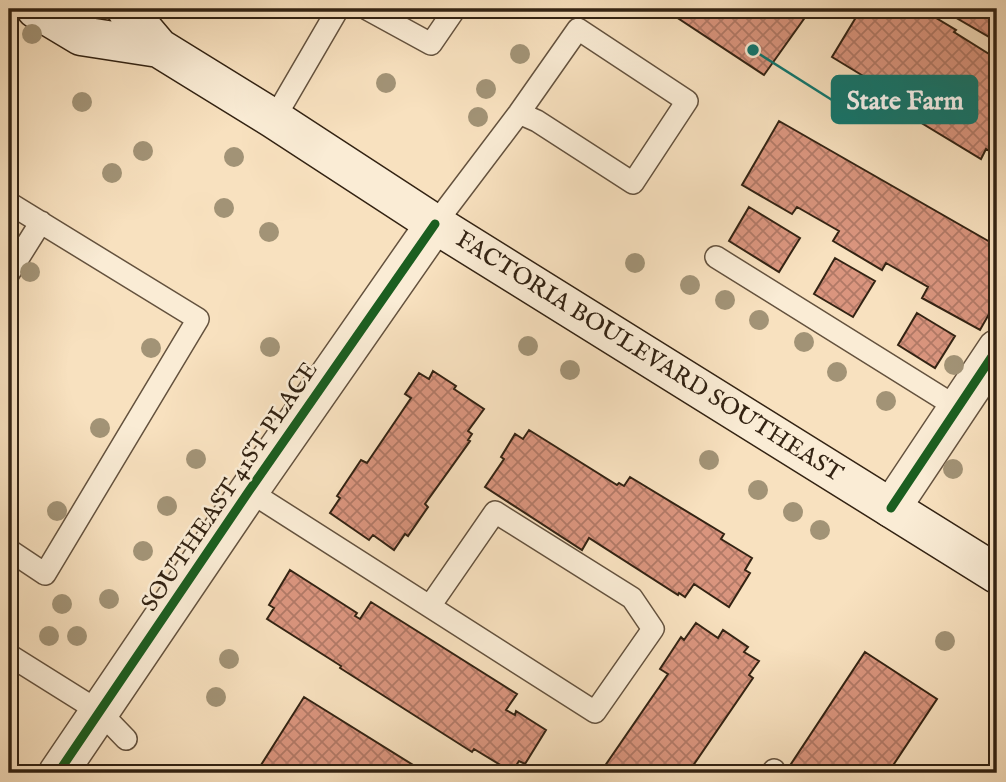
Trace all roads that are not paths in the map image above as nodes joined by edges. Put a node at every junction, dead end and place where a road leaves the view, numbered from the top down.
1 (36, 9) edge
2 (338, 9) edge
3 (367, 9) edge
4 (455, 9) edge
5 (146, 23) edge
6 (519, 113) junction
7 (274, 119) junction
8 (9, 202) edge
9 (41, 222) junction
10 (435, 223) junction
11 (716, 257) dead end
12 (9, 273) edge
13 (997, 349) edge
14 (958, 408) junction
15 (249, 491) junction
16 (891, 508) junction
17 (9, 550) edge
18 (997, 574) edge
19 (430, 606) junction
20 (9, 655) edge
21 (100, 712) junction
22 (126, 739) dead end
23 (58, 773) edge

1 - 5 main road, FACTORIA BOULEVARD SOUTHEAST
2 - 7 lane
3 - 4 lane
5 - 7 main road, FACTORIA BOULEVARD SOUTHEAST
6 - 6 lane
6 - 10 lane
7 - 10 main road, FACTORIA BOULEVARD SOUTHEAST
8 - 9 lane
9 - 12 lane
9 - 17 lane
10 - 15 main road, SOUTHEAST 41ST PLACE
10 - 16 main road, FACTORIA BOULEVARD SOUTHEAST
11 - 14 lane
13 - 14 main road
14 - 16 main road
15 - 19 lane
15 - 21 main road, SOUTHEAST 41ST PLACE
16 - 18 main road, FACTORIA BOULEVARD SOUTHEAST
19 - 19 lane
20 - 21 lane
21 - 22 lane
21 - 23 main road, SOUTHEAST 41ST PLACE

